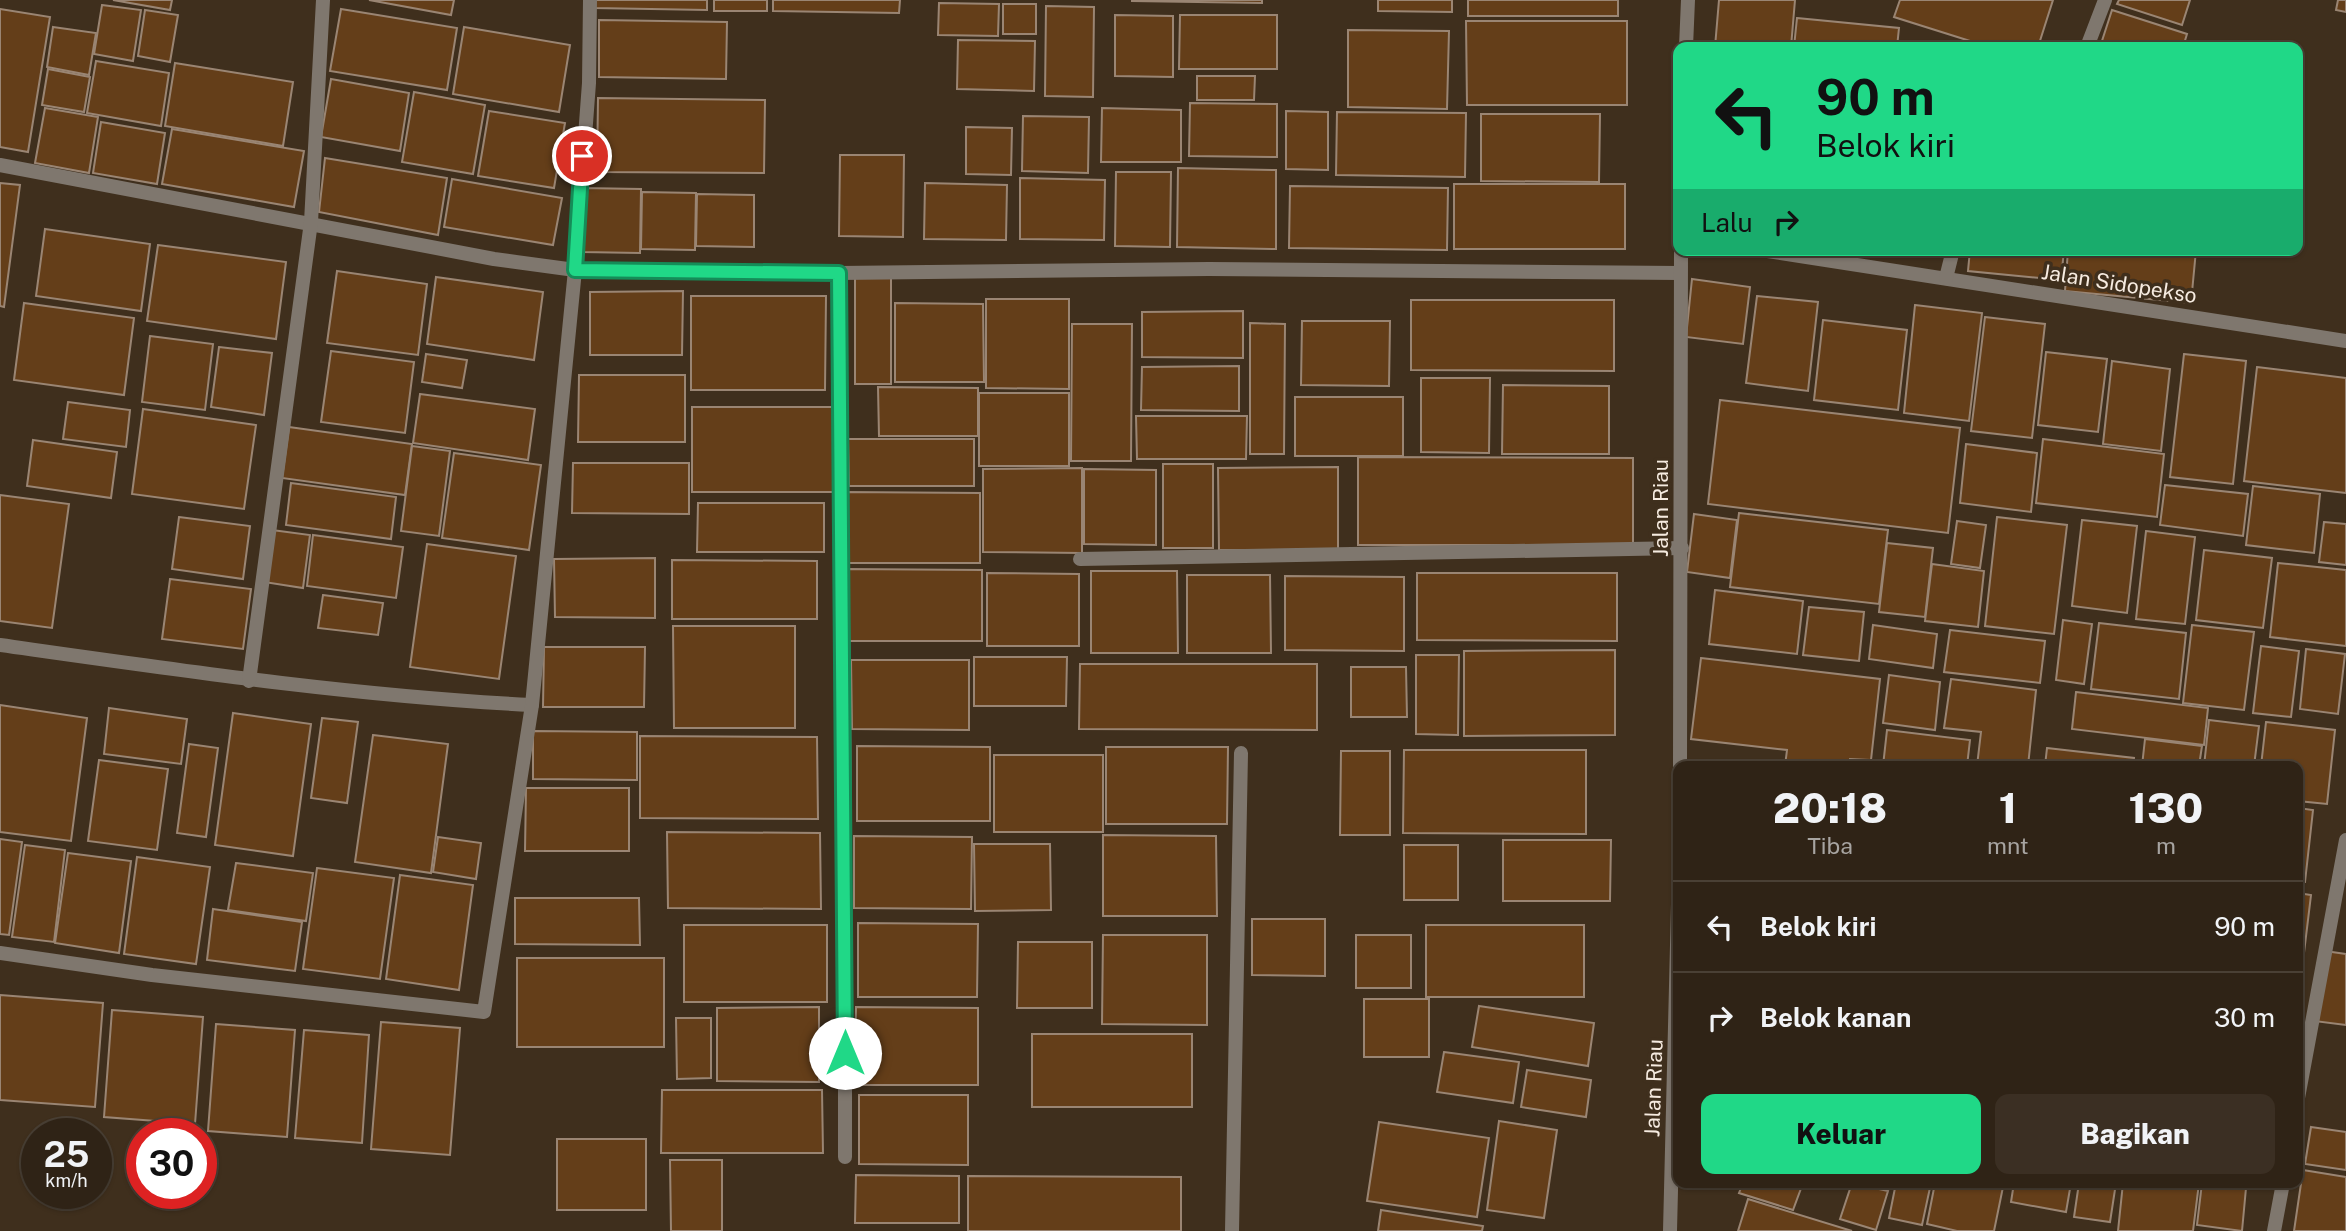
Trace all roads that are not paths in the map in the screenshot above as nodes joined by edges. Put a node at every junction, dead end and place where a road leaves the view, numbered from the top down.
1 (324, 0) edge
2 (590, 0) edge
3 (1688, 0) edge
4 (2105, 0) edge
5 (1686, 42) edge
6 (2089, 42) edge
7 (0, 165) edge
8 (311, 222) junction
9 (1680, 256) edge
10 (1801, 256) edge
11 (1952, 256) edge
12 (575, 270) junction
13 (839, 273) junction
14 (1679, 273) junction
15 (1946, 278) junction
16 (2346, 341) edge
17 (1682, 548) junction
18 (1080, 559) dead end
19 (0, 645) edge
20 (249, 681) junction
21 (532, 705) junction
22 (1241, 753) dead end
23 (1680, 761) edge
24 (2346, 840) edge
25 (0, 953) edge
26 (2303, 1071) edge
27 (1673, 1108) edge
28 (845, 1157) dead end
29 (2282, 1188) edge
30 (1232, 1231) edge
31 (1670, 1231) edge
32 (2274, 1231) edge

1 - 8 street
2 - 12 street
3 - 5 street
4 - 6 street
7 - 8 street
8 - 12 street
8 - 20 street
9 - 14 street, Jalan Riau
10 - 15 street, Jalan Sidopekso
11 - 15 street
12 - 13 street
12 - 21 street
13 - 14 street
13 - 28 street
14 - 17 street, Jalan Riau
15 - 16 street, Jalan Sidopekso
17 - 18 street
17 - 23 street, Jalan Riau
19 - 20 street
20 - 21 street
21 - 25 street
22 - 30 street
24 - 26 street
27 - 31 street, Jalan Riau
29 - 32 street

